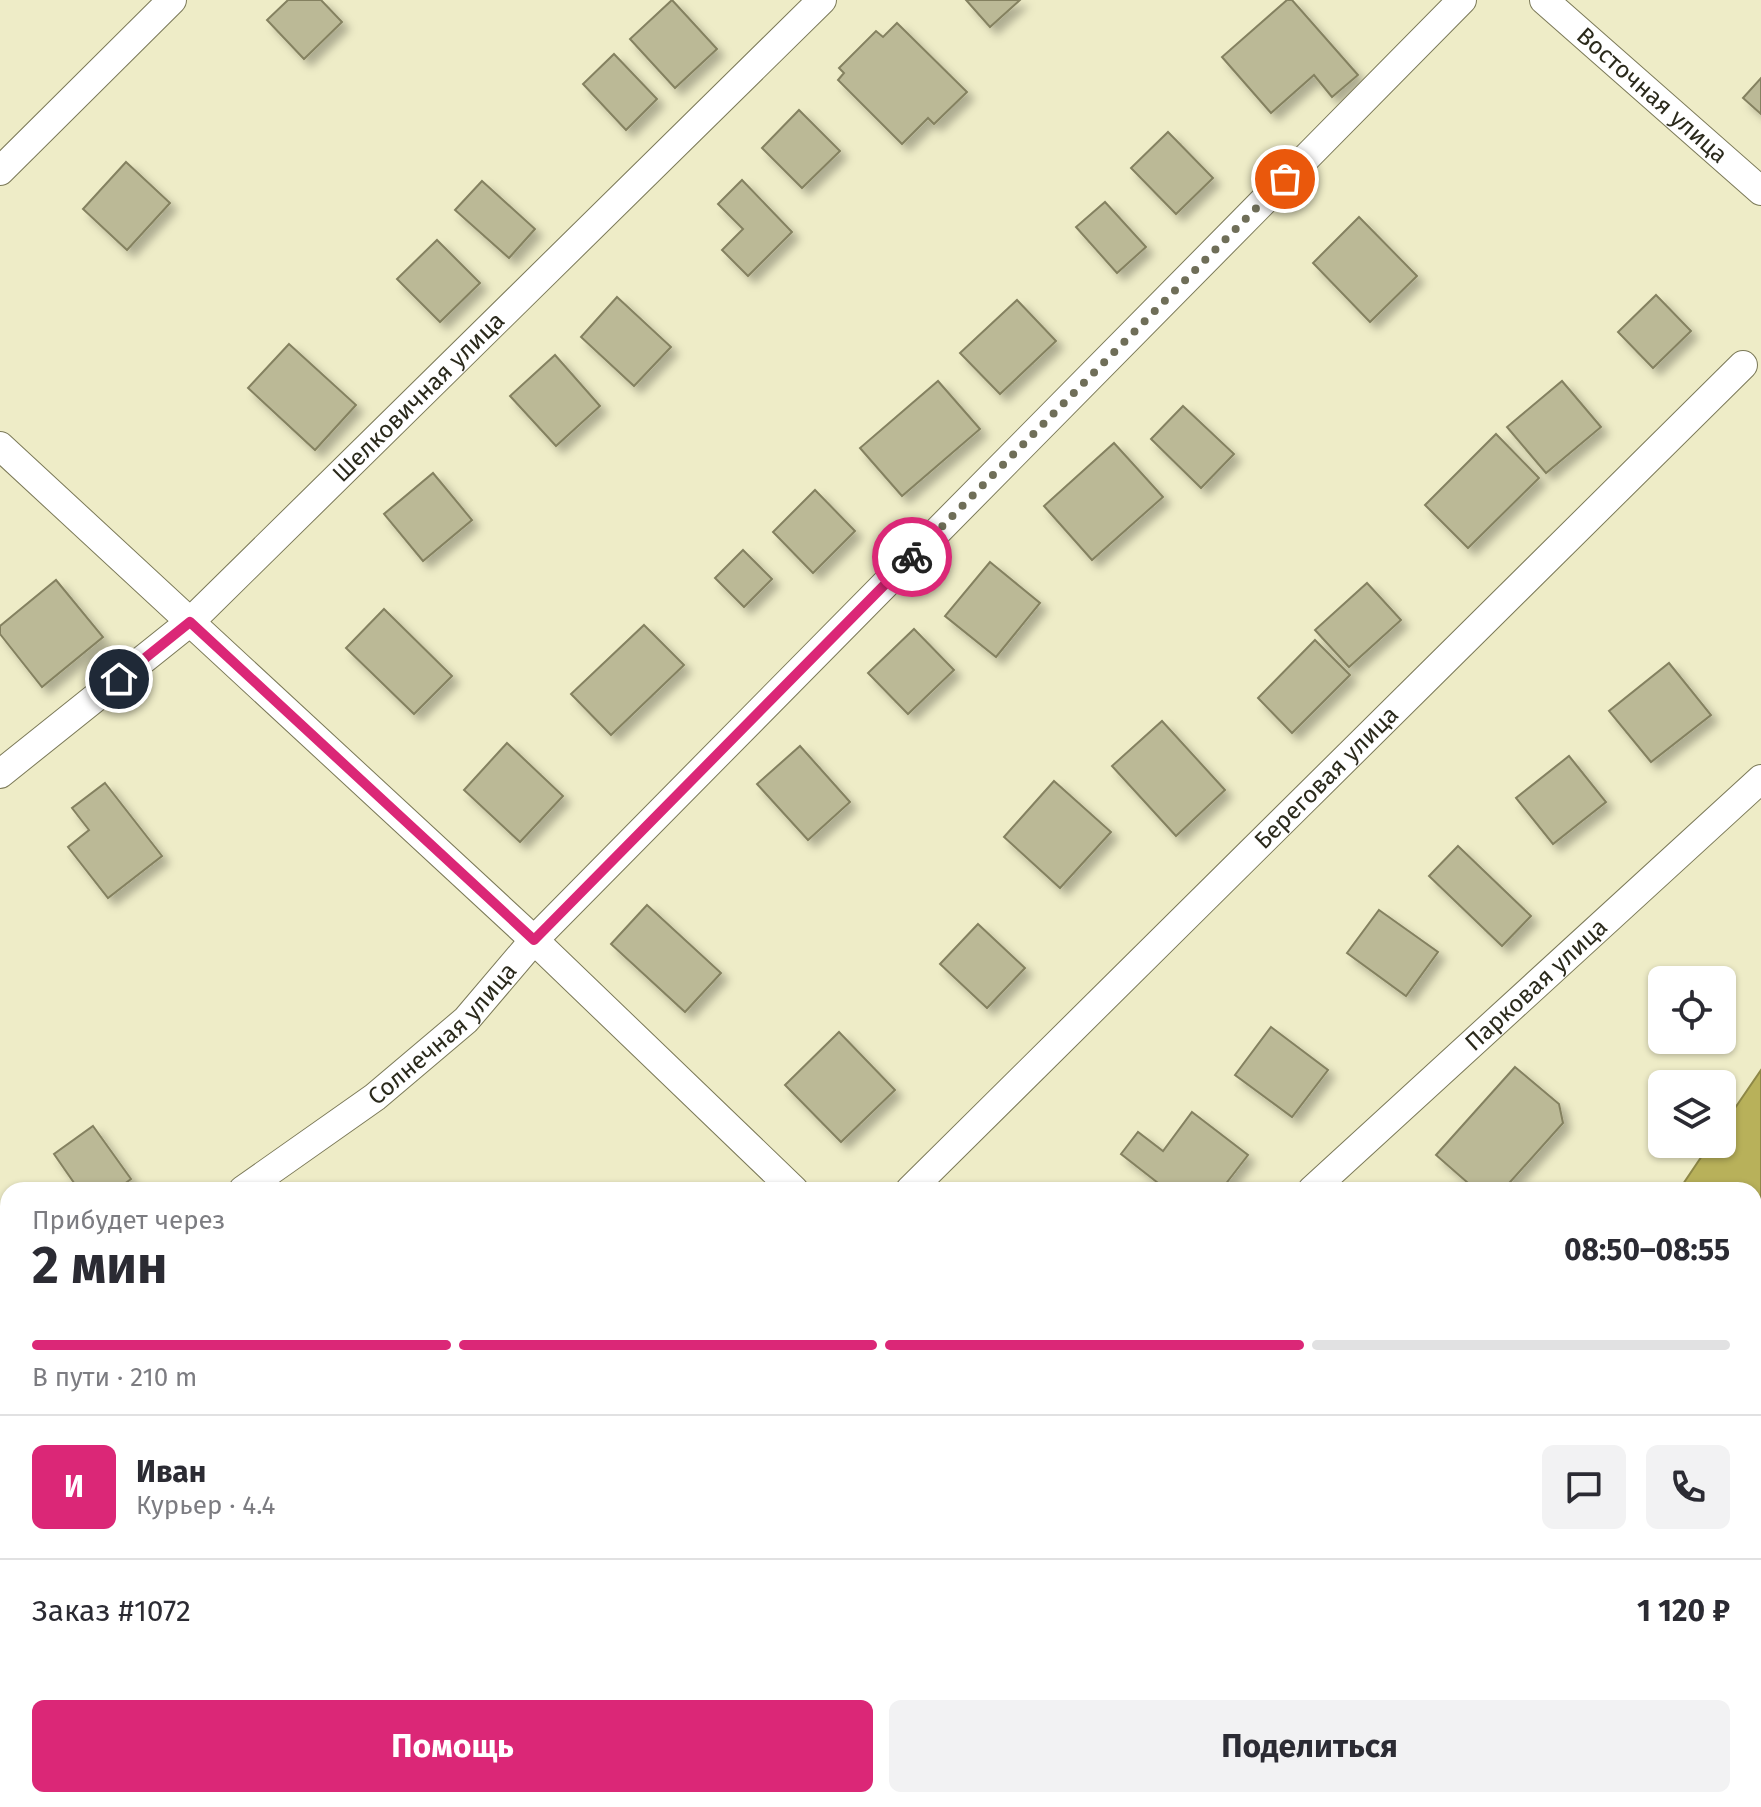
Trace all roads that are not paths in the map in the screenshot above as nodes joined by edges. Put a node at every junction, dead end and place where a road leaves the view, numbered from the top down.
1 (172, 0) edge
2 (822, 0) edge
3 (1462, 0) edge
4 (1544, 0) edge
5 (0, 171) edge
6 (1761, 191) edge
7 (1743, 365) dead end
8 (0, 446) edge
9 (190, 622) junction
10 (0, 774) edge
11 (1761, 779) edge
12 (534, 940) junction
13 (254, 1182) edge
14 (786, 1182) edge
15 (918, 1182) edge
16 (1321, 1182) edge

1 - 5 street
2 - 9 street, Шелковичная улица
3 - 12 street, Солнечная улица
4 - 6 street, Восточная улица
7 - 15 street, Береговая улица
8 - 9 street
9 - 10 street, Шелковичная улица
9 - 12 street
11 - 16 street, Парковая улица
12 - 13 street, Солнечная улица
12 - 14 street

